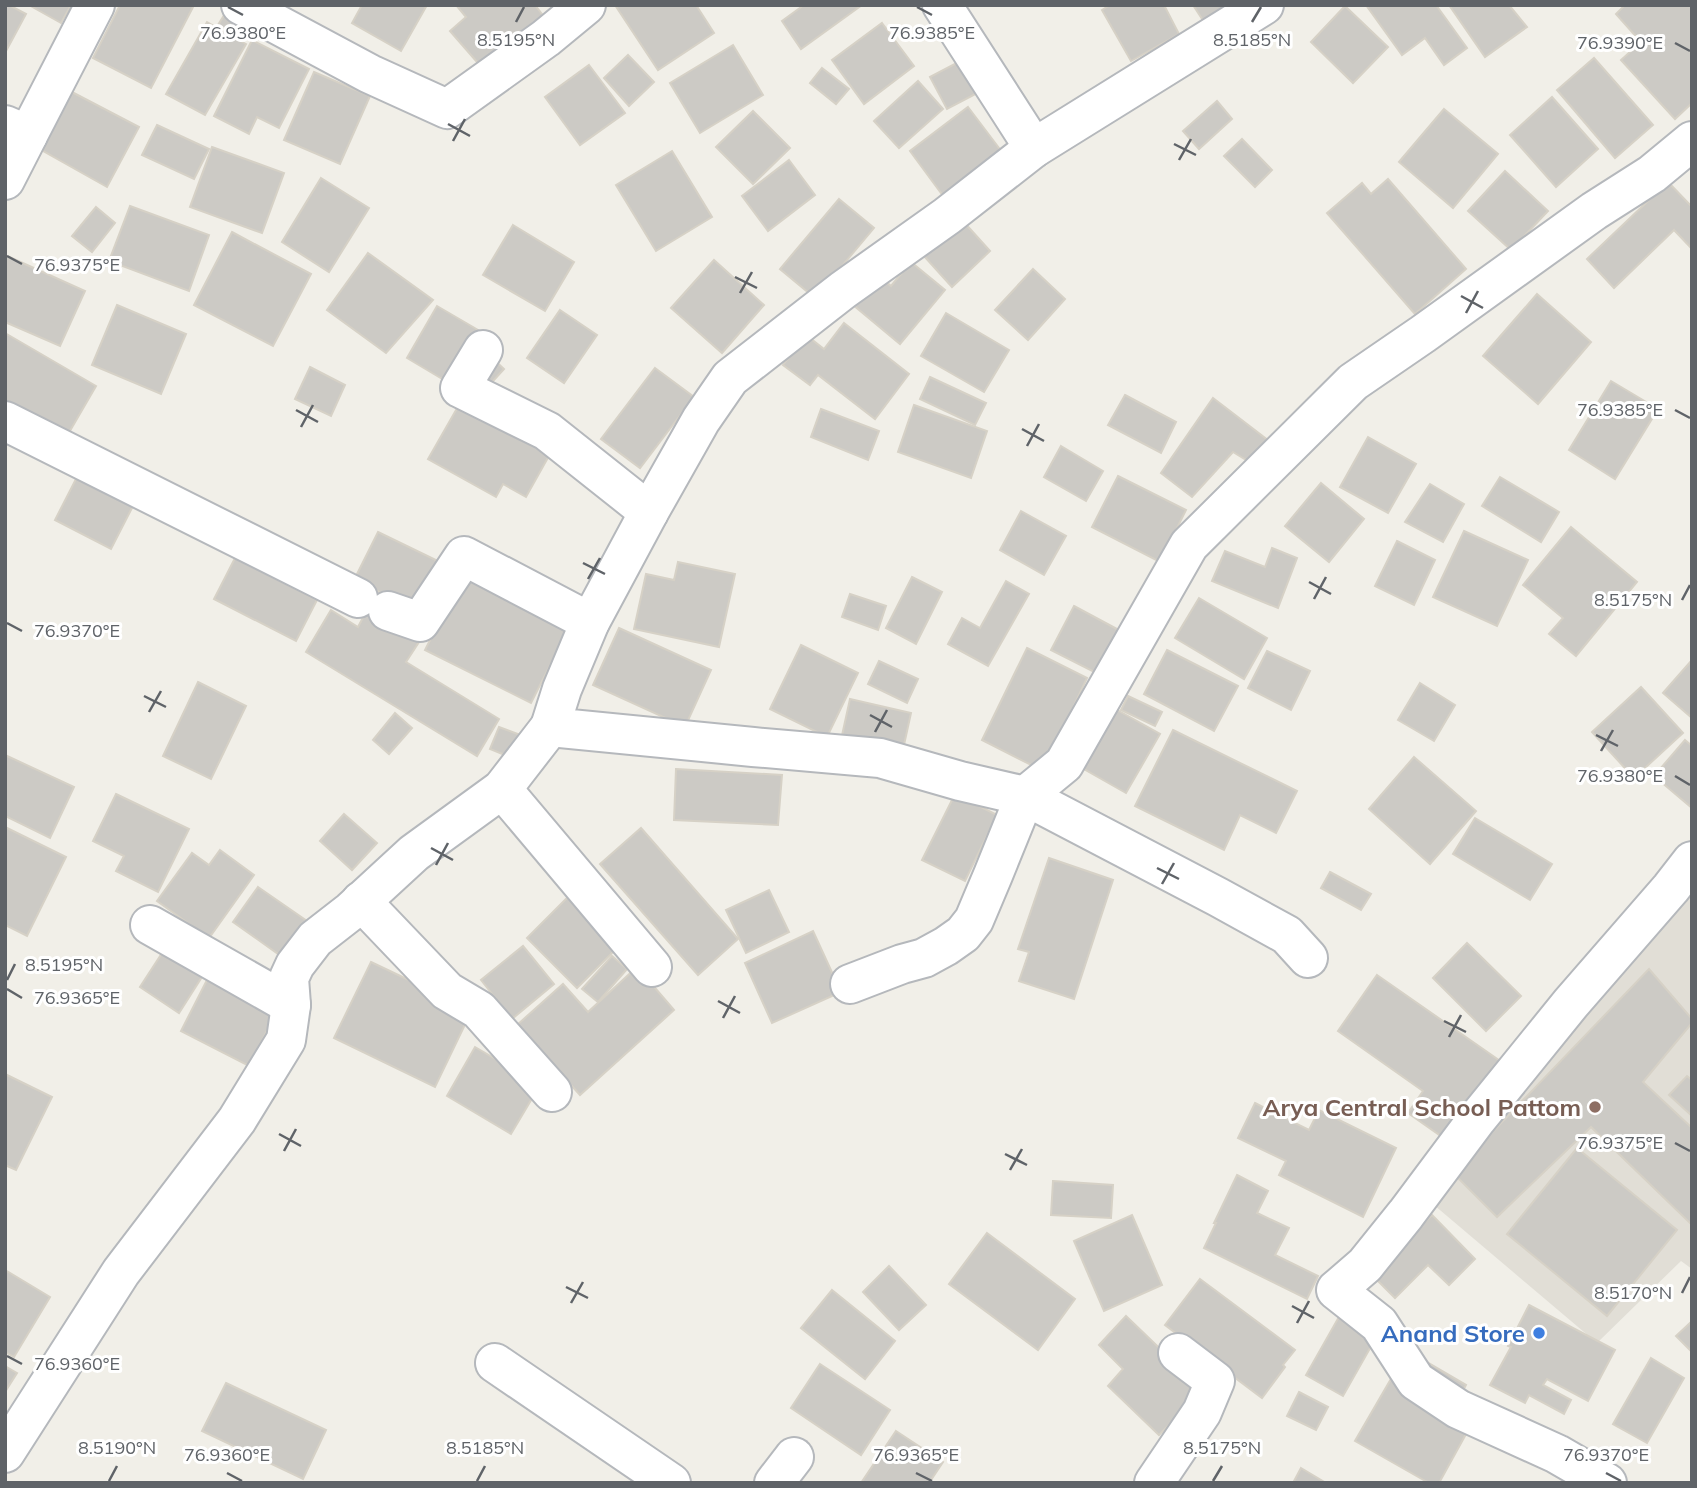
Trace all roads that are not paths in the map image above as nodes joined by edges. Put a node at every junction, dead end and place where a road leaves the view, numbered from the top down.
1 (95, 5) edge
2 (241, 5) edge
3 (586, 5) edge
4 (942, 5) edge
5 (1264, 5) edge
6 (17, 130) edge
7 (1692, 141) edge
8 (1034, 148) junction
9 (5, 180) edge
10 (482, 350) dead end
11 (5, 421) edge
12 (649, 512) junction
13 (590, 622) junction
14 (550, 727) junction
15 (502, 789) junction
16 (1025, 796) junction
17 (1692, 861) edge
18 (361, 901) junction
19 (150, 925) dead end
20 (1308, 958) dead end
21 (652, 967) dead end
22 (850, 984) dead end
23 (291, 1005) junction
24 (552, 1093) dead end
25 (1178, 1353) dead end
26 (495, 1363) dead end
27 (5, 1453) edge
28 (671, 1483) edge
29 (1154, 1483) edge
30 (1607, 1483) edge

1 - 6 street
2 - 3 street
4 - 8 street
5 - 8 street
6 - 9 street
7 - 16 street
8 - 12 street
10 - 12 street
11 - 13 street
12 - 13 street
13 - 14 street
14 - 15 street
14 - 16 street
15 - 18 street
15 - 21 street
16 - 20 street
16 - 22 street
17 - 30 street
18 - 23 street
18 - 24 street
19 - 23 street
23 - 27 street
25 - 29 street
26 - 28 street

